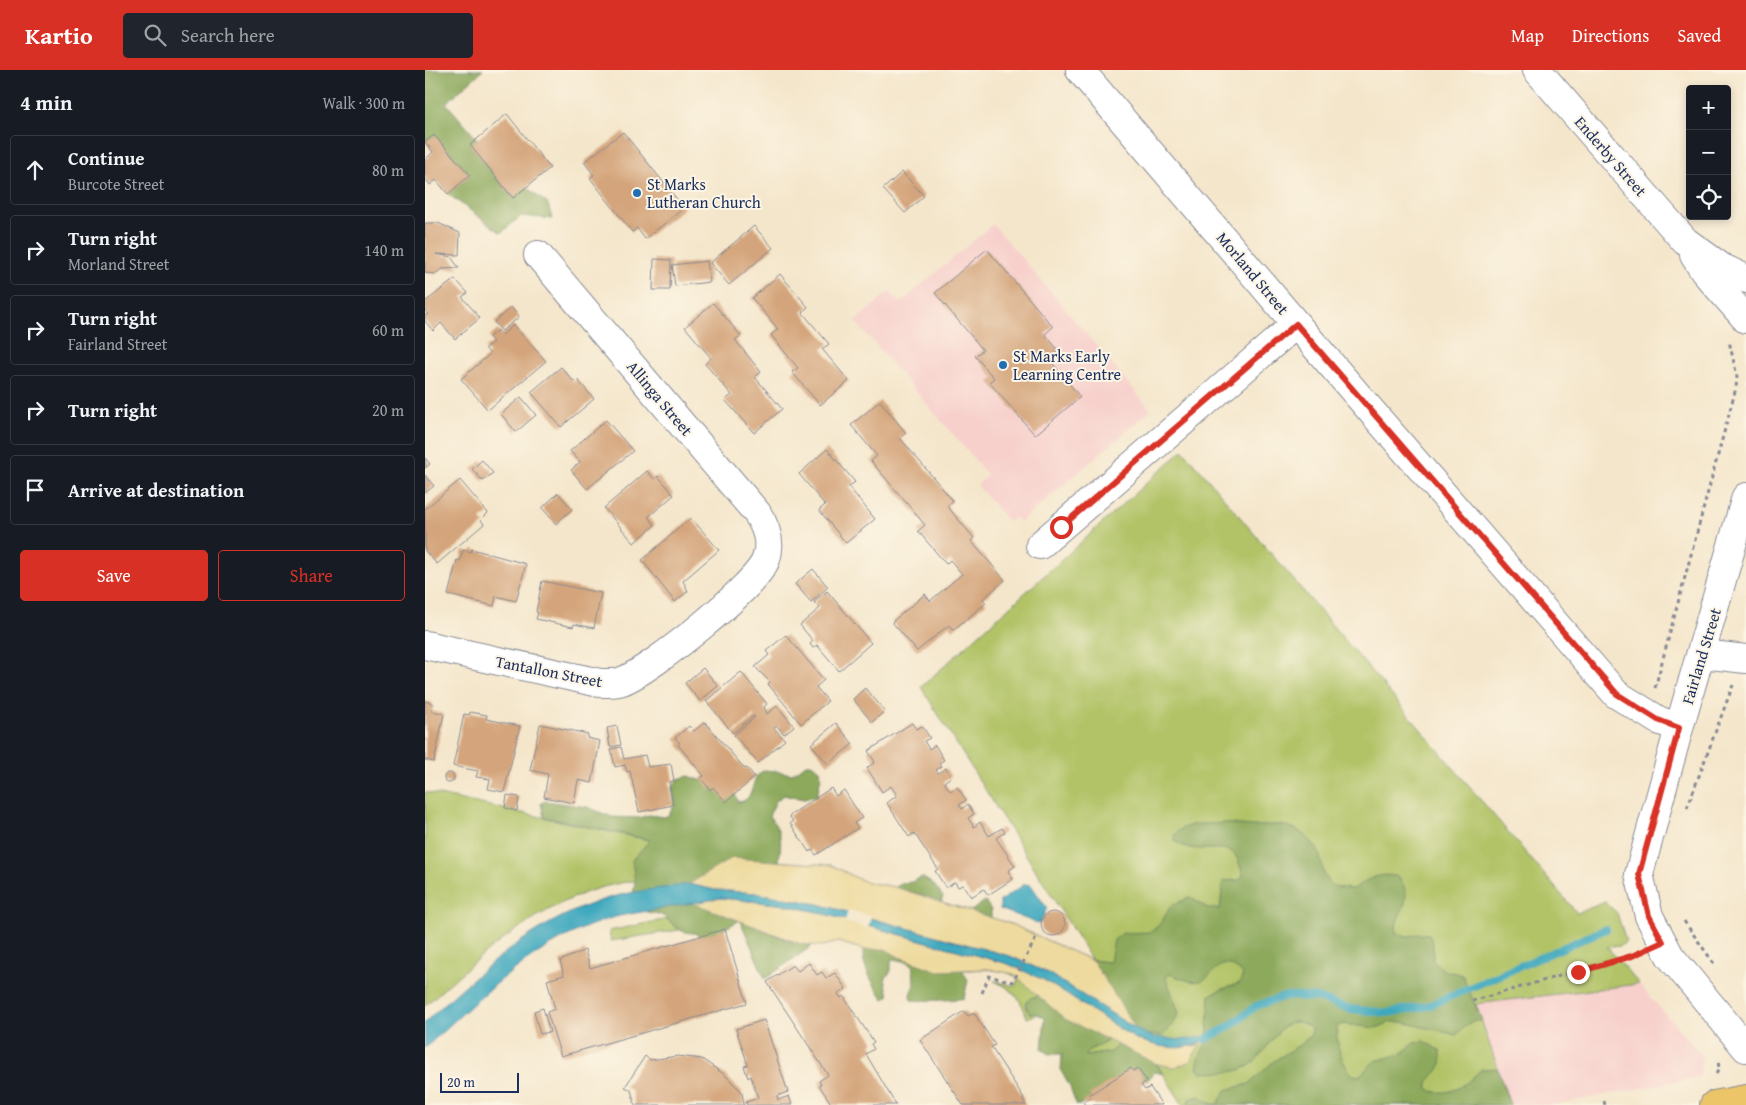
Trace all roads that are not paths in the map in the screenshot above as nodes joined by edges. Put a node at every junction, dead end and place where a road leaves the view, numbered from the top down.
1 (1080, 70) edge
2 (1537, 70) edge
3 (1685, 241) junction
4 (538, 255) dead end
5 (1746, 279) edge
6 (1746, 318) edge
7 (1296, 324) junction
8 (1746, 497) edge
9 (1041, 545) dead end
10 (768, 548) joint
11 (425, 645) edge
12 (1702, 654) junction
13 (1744, 658) edge
14 (1679, 728) junction
15 (1746, 1048) edge
16 (1746, 1099) edge
17 (1714, 1105) edge

1 - 7 street, Morland Street
2 - 3 street, Enderby Street
3 - 5 street, Enderby Street
3 - 6 street, Enderby Street
4 - 10 street, Allinga Street
7 - 9 street
7 - 14 street, Morland Street
8 - 12 street, Fairland Street
10 - 11 street, Tantallon Street
12 - 13 street
12 - 14 street, Fairland Street
14 - 15 street, Fairland Street
16 - 17 main road

